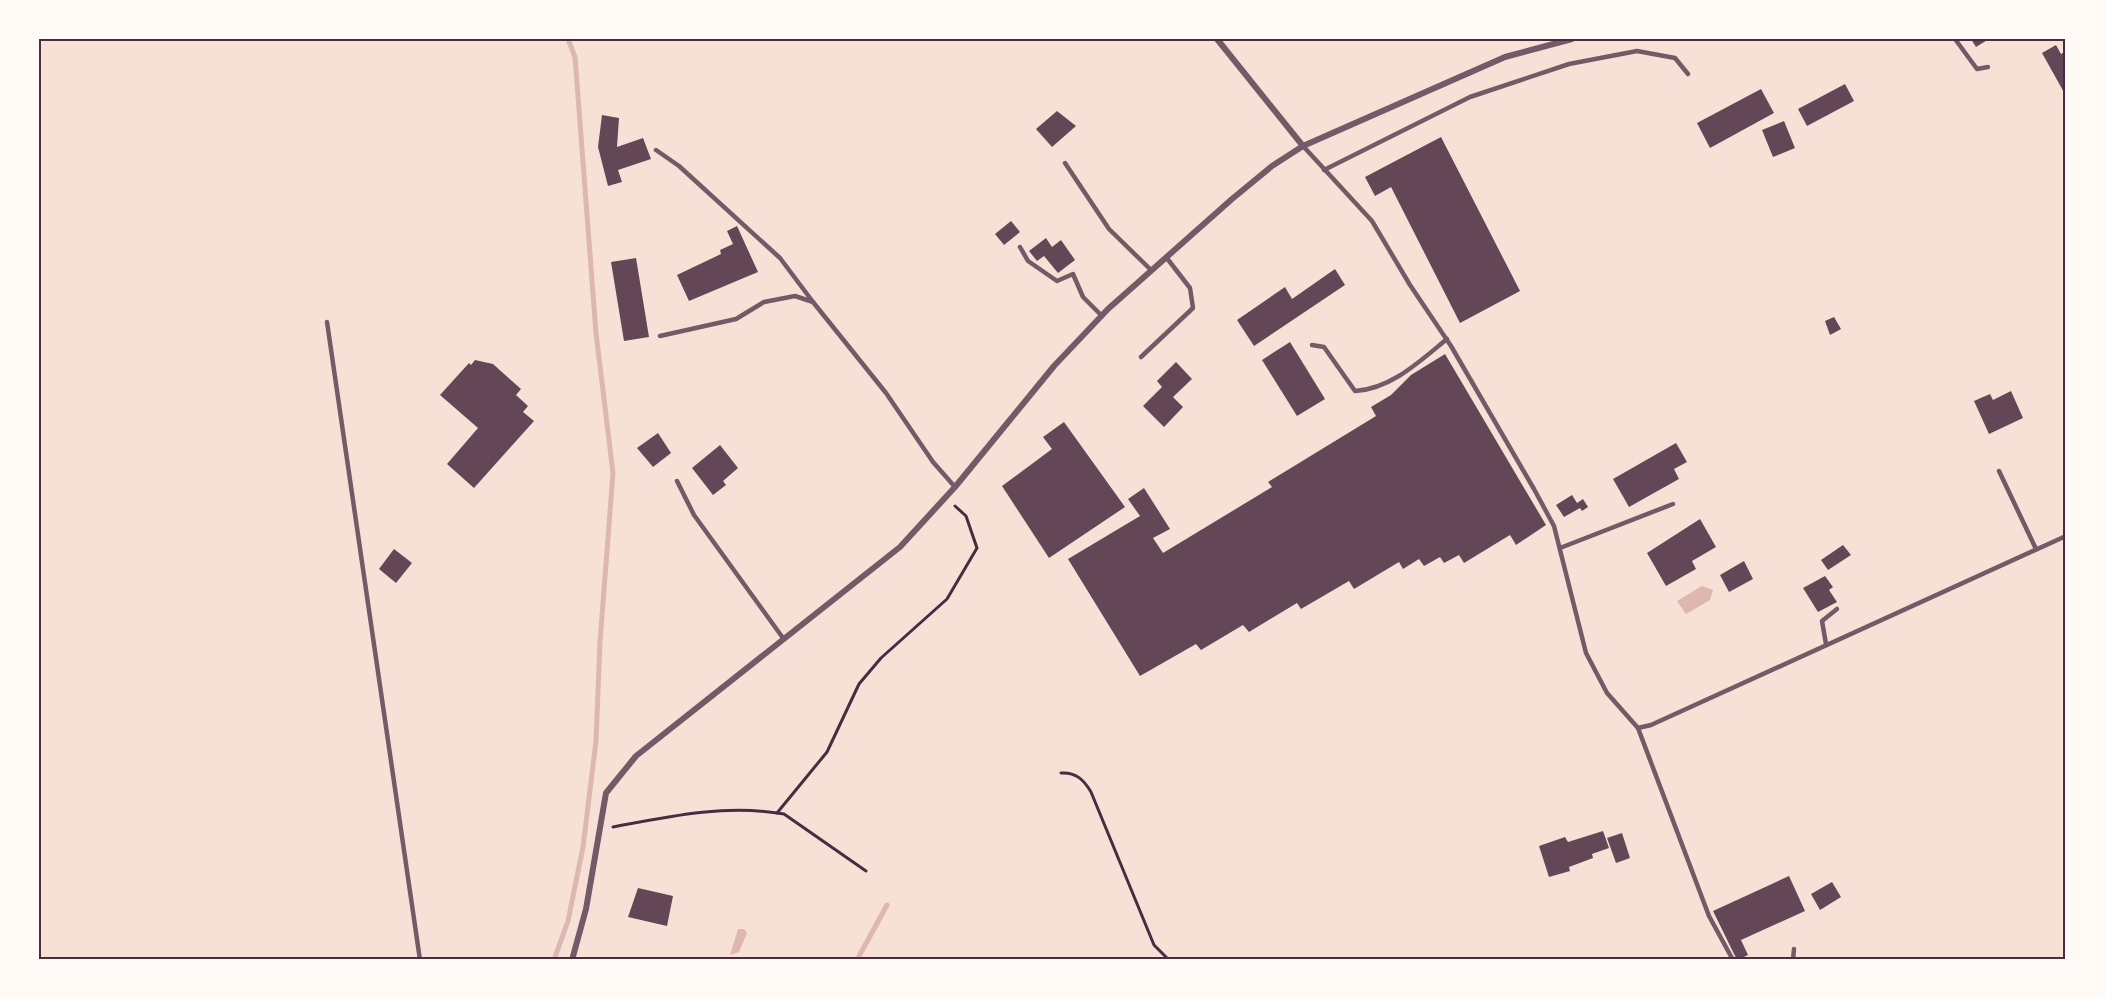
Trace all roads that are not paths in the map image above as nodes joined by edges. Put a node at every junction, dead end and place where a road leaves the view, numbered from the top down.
1 (1217, 39) edge
2 (1572, 39) edge
3 (1955, 39) edge
4 (1988, 67) dead end
5 (1688, 74) dead end
6 (1303, 146) junction
7 (656, 150) dead end
8 (1065, 164) dead end
9 (1324, 170) junction
10 (1020, 247) dead end
11 (1166, 257) junction
12 (1151, 270) junction
13 (813, 302) junction
14 (1101, 315) junction
15 (327, 322) dead end
16 (660, 336) dead end
17 (1447, 339) junction
18 (1312, 345) dead end
19 (1141, 357) dead end
20 (1999, 471) dead end
21 (677, 481) dead end
22 (955, 488) junction
23 (1673, 504) dead end
24 (2066, 536) edge
25 (1560, 548) junction
26 (2036, 549) junction
27 (1837, 609) dead end
28 (783, 638) junction
29 (1826, 644) junction
30 (1638, 728) junction
31 (1794, 949) dead end
32 (420, 960) edge
33 (572, 960) edge
34 (1733, 960) edge
35 (1793, 960) edge

1 - 6 street
2 - 6 street
3 - 4 lane
5 - 9 lane
6 - 9 lane
6 - 11 street
7 - 13 lane
8 - 12 lane
9 - 17 lane
10 - 14 lane
11 - 12 street
11 - 19 lane
12 - 14 street
13 - 16 lane
13 - 22 lane
14 - 22 street
15 - 32 lane
17 - 18 lane
17 - 25 lane
20 - 26 lane
21 - 28 lane
22 - 28 street
23 - 25 lane
24 - 26 lane
25 - 30 lane
26 - 29 lane
27 - 29 lane
28 - 33 street
29 - 30 lane
30 - 34 lane
31 - 35 lane

